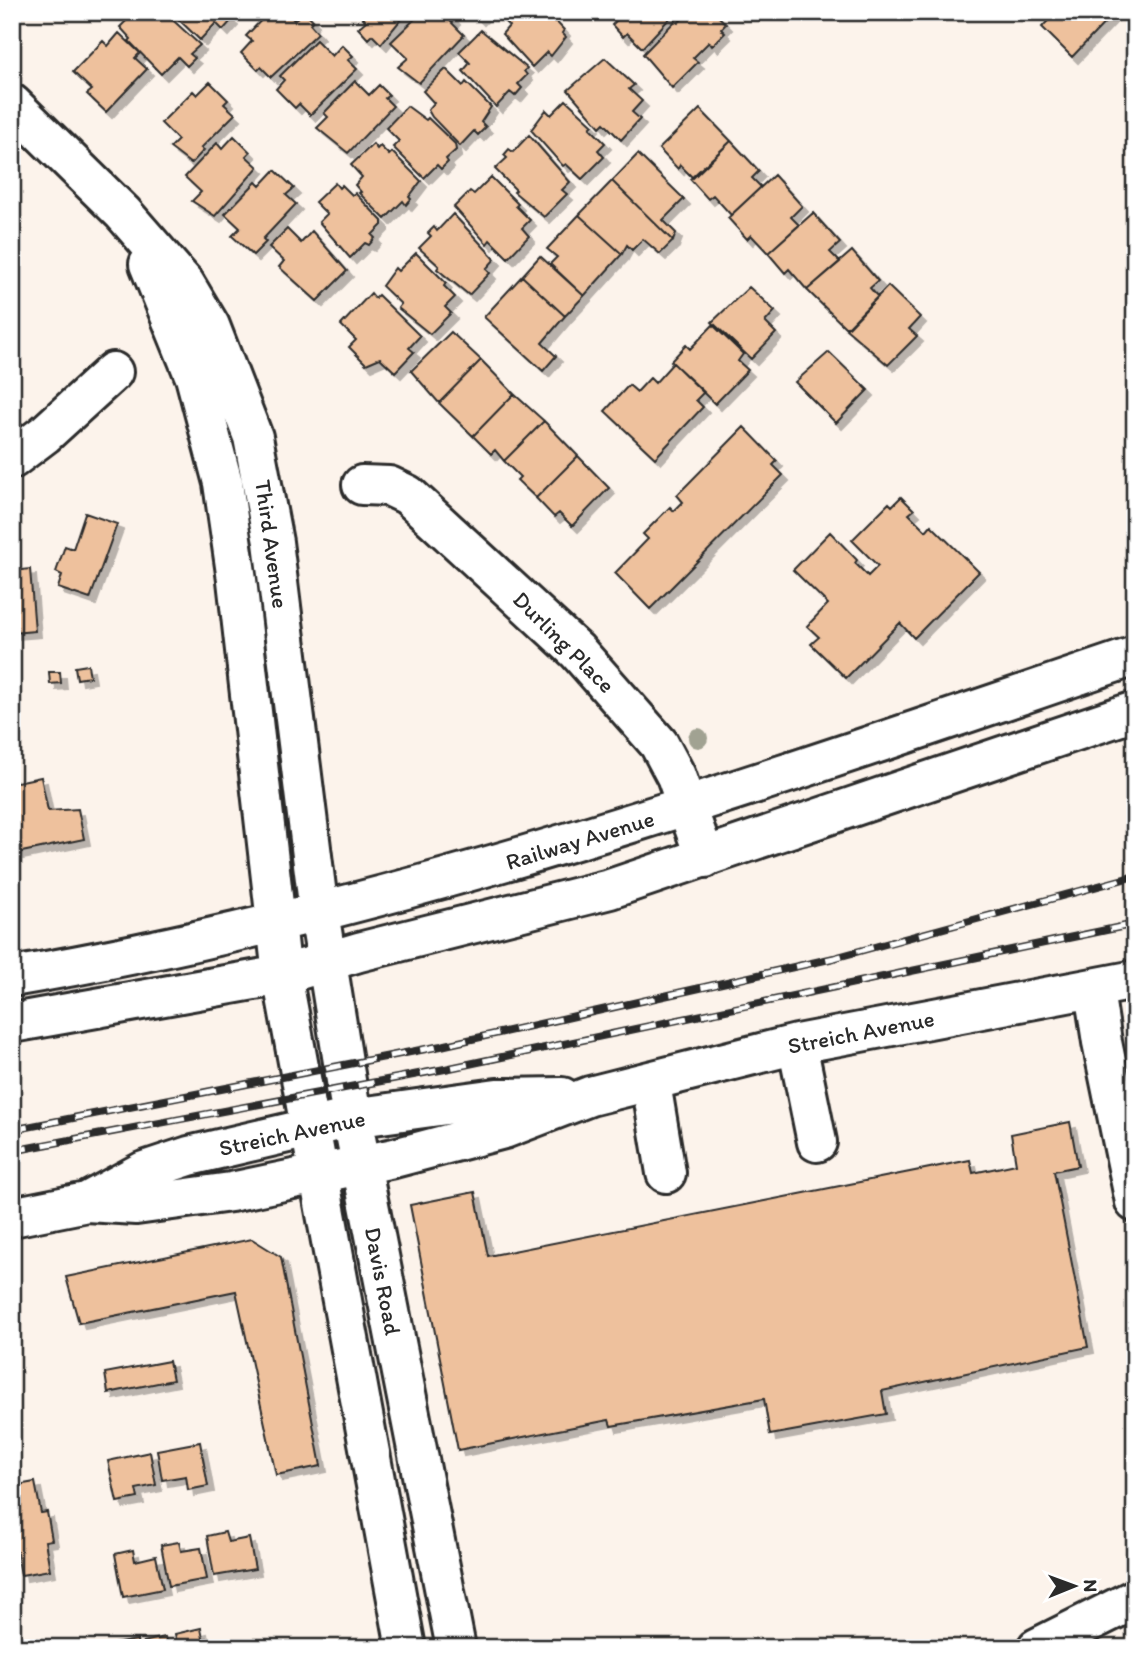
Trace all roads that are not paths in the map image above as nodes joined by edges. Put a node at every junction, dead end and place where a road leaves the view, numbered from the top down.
1 (12, 104) edge
2 (123, 213) junction
3 (113, 372) dead end
4 (12, 459) edge
5 (362, 485) dead end
6 (1135, 656) edge
7 (1135, 711) edge
8 (686, 807) junction
9 (705, 858) junction
10 (319, 912) junction
11 (275, 923) junction
12 (327, 961) junction
13 (282, 975) junction
14 (12, 977) edge
15 (1135, 980) edge
16 (1094, 990) junction
17 (12, 1023) edge
18 (797, 1044) junction
19 (652, 1083) junction
20 (590, 1096) junction
21 (352, 1118) junction
22 (310, 1128) junction
23 (817, 1142) dead end
24 (360, 1165) junction
25 (318, 1172) junction
26 (666, 1173) dead end
27 (87, 1202) junction
28 (1135, 1202) edge
29 (12, 1217) edge
30 (1135, 1600) edge
31 (406, 1648) edge
32 (456, 1648) edge
33 (1037, 1648) edge

1 - 2 main road, Third Avenue
2 - 10 main road, Third Avenue
2 - 11 main road, Third Avenue
3 - 4 main road
5 - 8 main road, Durling Place
6 - 8 main road, Railway Avenue
7 - 9 main road
8 - 9 main road, Durling Place
8 - 10 main road, Railway Avenue
9 - 12 main road
10 - 11 main road, Railway Avenue
10 - 12 main road, Davis Road
11 - 13 main road, Davis Road
11 - 14 main road, Railway Avenue
12 - 13 main road
12 - 21 main road, Davis Road
13 - 17 main road
13 - 22 main road, Davis Road
15 - 16 main road, Streich Avenue
16 - 18 main road, Streich Avenue
16 - 28 main road
18 - 19 main road, Streich Avenue
18 - 23 main road
19 - 20 main road, Streich Avenue
19 - 26 main road
20 - 21 main road, Streich Avenue
20 - 24 main road, Streich Avenue
21 - 22 main road, Streich Avenue
21 - 24 main road, Davis Road
22 - 25 main road, Davis Road
22 - 27 main road, Streich Avenue
24 - 25 main road, Streich Avenue
24 - 32 main road, Davis Road
25 - 27 main road, Streich Avenue
25 - 31 main road, Davis Road
27 - 29 main road, Streich Avenue
30 - 33 main road

